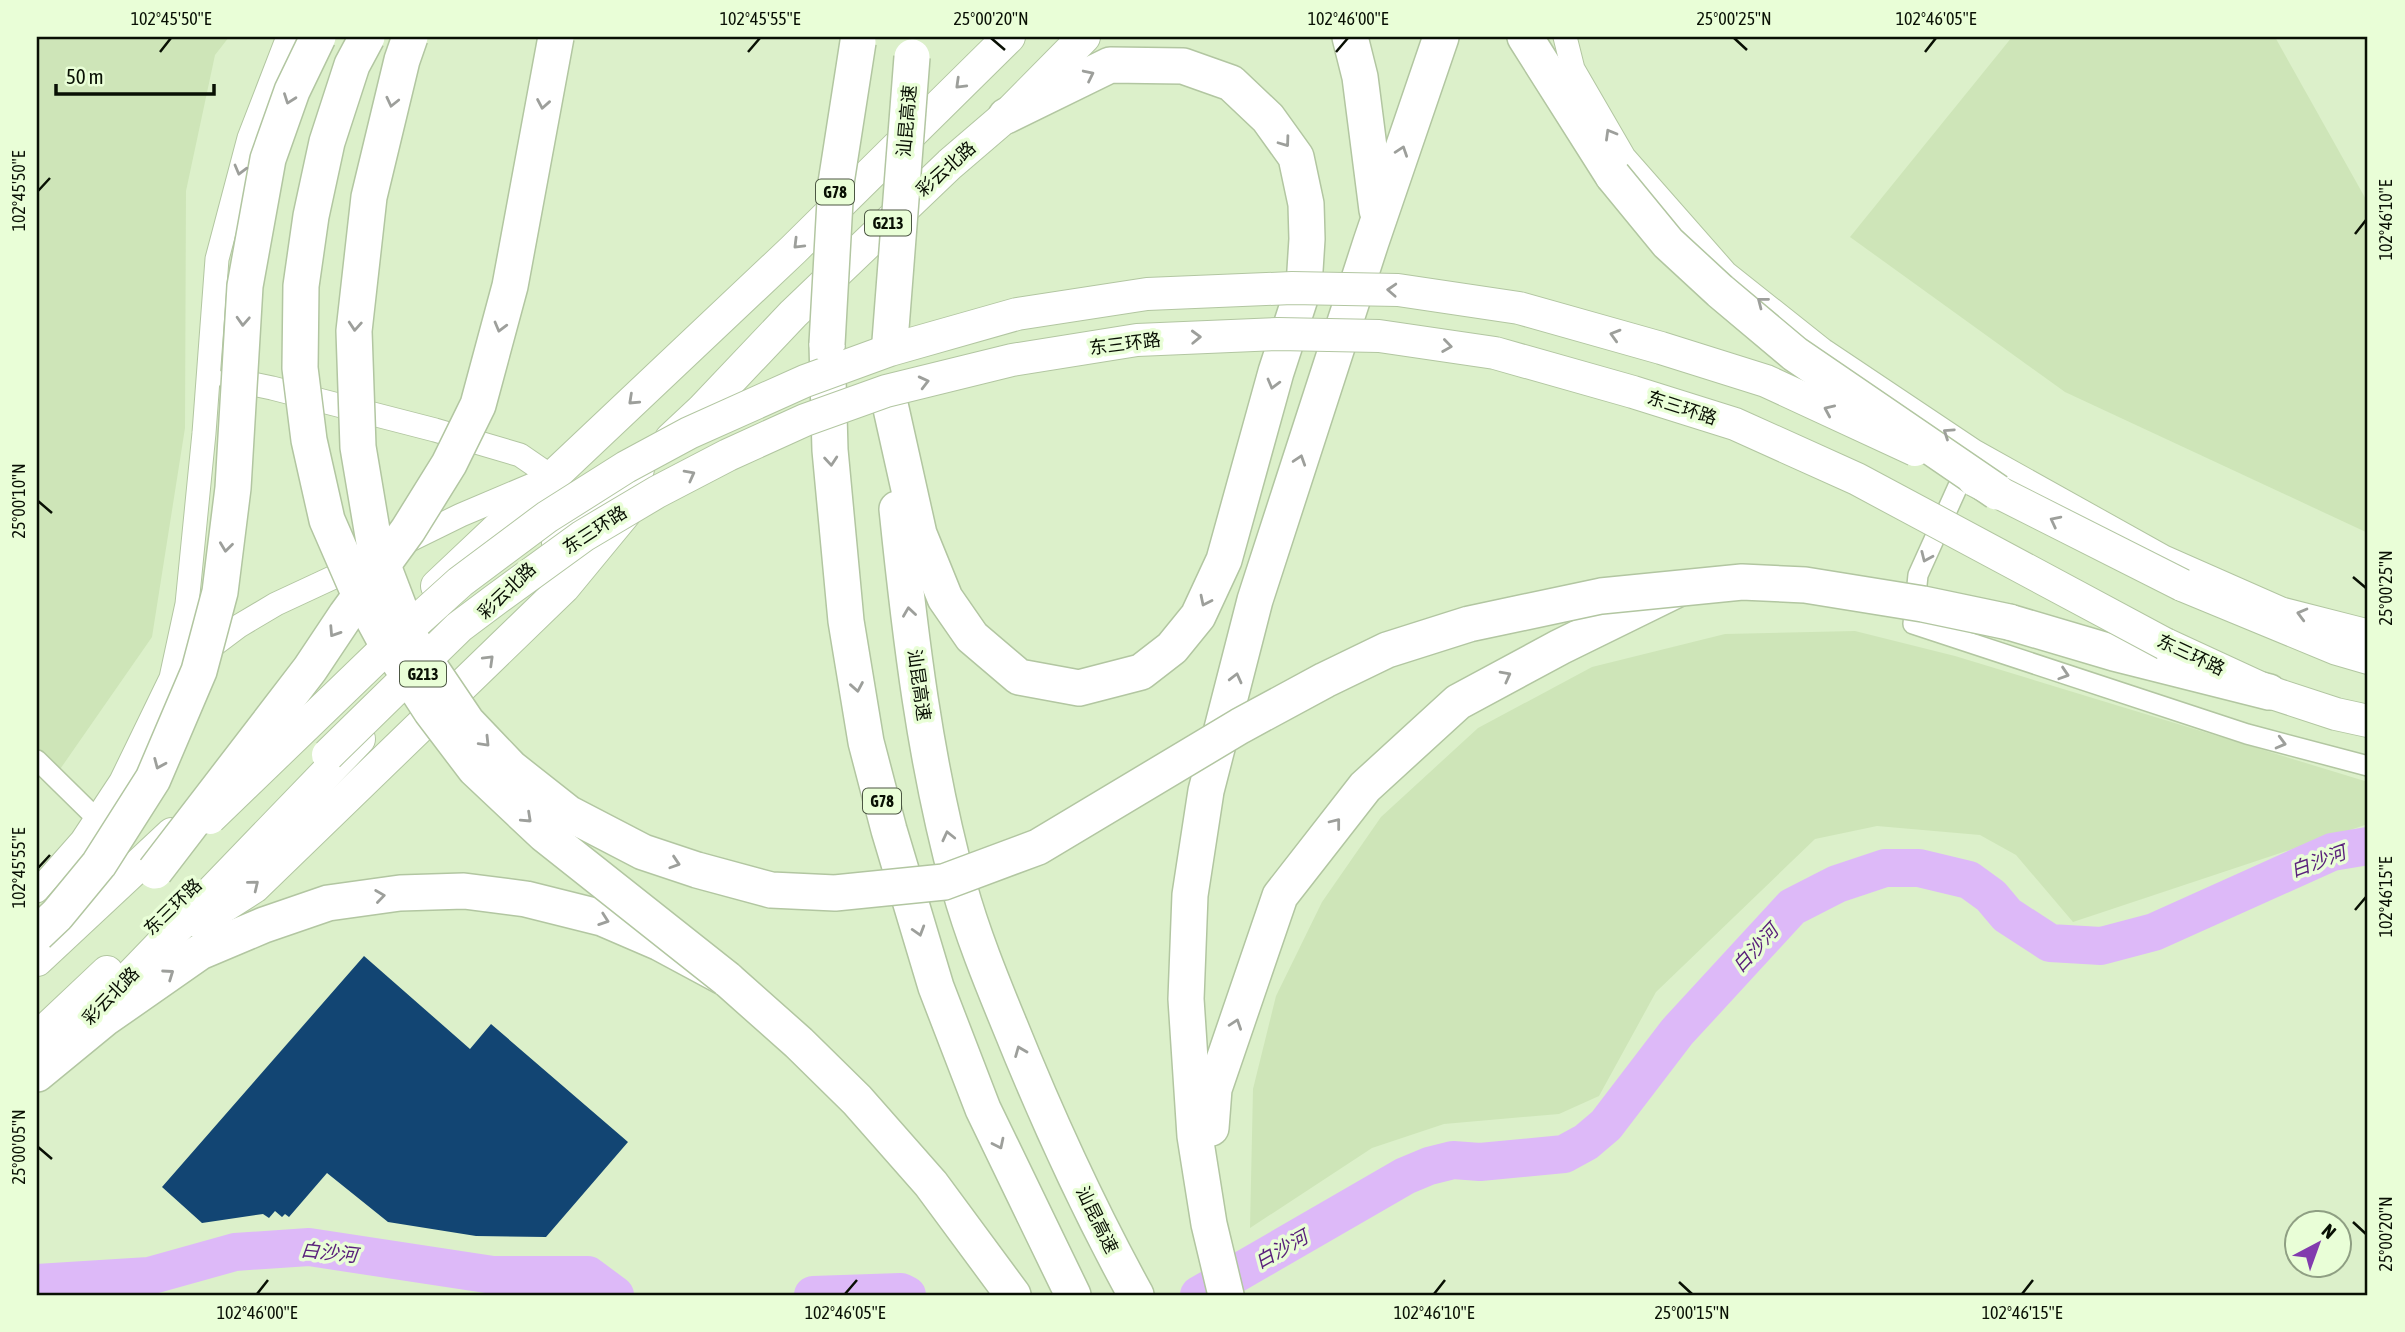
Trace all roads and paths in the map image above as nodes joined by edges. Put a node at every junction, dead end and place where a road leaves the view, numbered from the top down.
1 (288, 37) edge
2 (318, 37) edge
3 (367, 37) edge
4 (410, 37) edge
5 (556, 37) edge
6 (1009, 37) edge
7 (1350, 37) edge
8 (1441, 37) edge
9 (1525, 37) edge
10 (1565, 37) edge
11 (1083, 38) edge
12 (858, 39) edge
13 (914, 47) edge
14 (1006, 116) junction
15 (1378, 221) junction
16 (208, 375) junction
17 (888, 396) junction
18 (1974, 451) junction
19 (552, 477) junction
20 (1997, 492) junction
21 (191, 561) junction
22 (1681, 587) junction
23 (276, 604) junction
24 (2368, 631) edge
25 (2368, 658) edge
26 (171, 678) junction
27 (2269, 692) junction
28 (2368, 721) edge
29 (37, 760) edge
30 (2368, 766) edge
31 (96, 818) junction
32 (155, 870) junction
33 (37, 891) edge
34 (37, 934) edge
35 (37, 960) edge
36 (727, 979) junction
37 (37, 985) edge
38 (37, 1038) edge
39 (37, 1074) edge
40 (1206, 1205) junction
41 (1013, 1295) edge
42 (1073, 1295) edge
43 (1136, 1295) edge
44 (1226, 1295) edge

1 -> 16 street
2 -> 34 highway, bridge
3 -> 36 highway, bridge
4 -> 22 highway, bridge
5 -> 32 highway, bridge
6 -> 19 highway, G213
7 - 15 highway
15 -> 8 highway
9 - 20 highway, bridge
18 -> 10 street
11 - 14 highway, 彩云北路 / G213
12 -> 42 highway, G78, bridge
13 - 17 highway, 汕昆高速, bridge
14 -> 17 highway
39 -> 14 highway, 彩云北路 / G213
40 -> 15 highway
16 - 19 street
16 - 21 street
43 -> 17 highway, 汕昆高速
24 -> 18 street
18 -> 30 street
19 - 23 street, G213
19 - 35 highway
25 -> 20 highway, 东三环路, bridge
20 -> 32 highway, 东三环路, bridge
21 - 23 street
21 - 26 street
22 - 27 highway, bridge
40 -> 22 highway, bridge
23 - 26 street, G213
26 - 31 street, G213
27 - 28 highway, 东三环路
38 -> 27 highway, 东三环路, bridge
29 - 31 street
31 - 33 street, G213
32 - 37 highway, 东三环路
39 -> 36 highway, bridge
36 - 41 highway
40 - 44 highway

